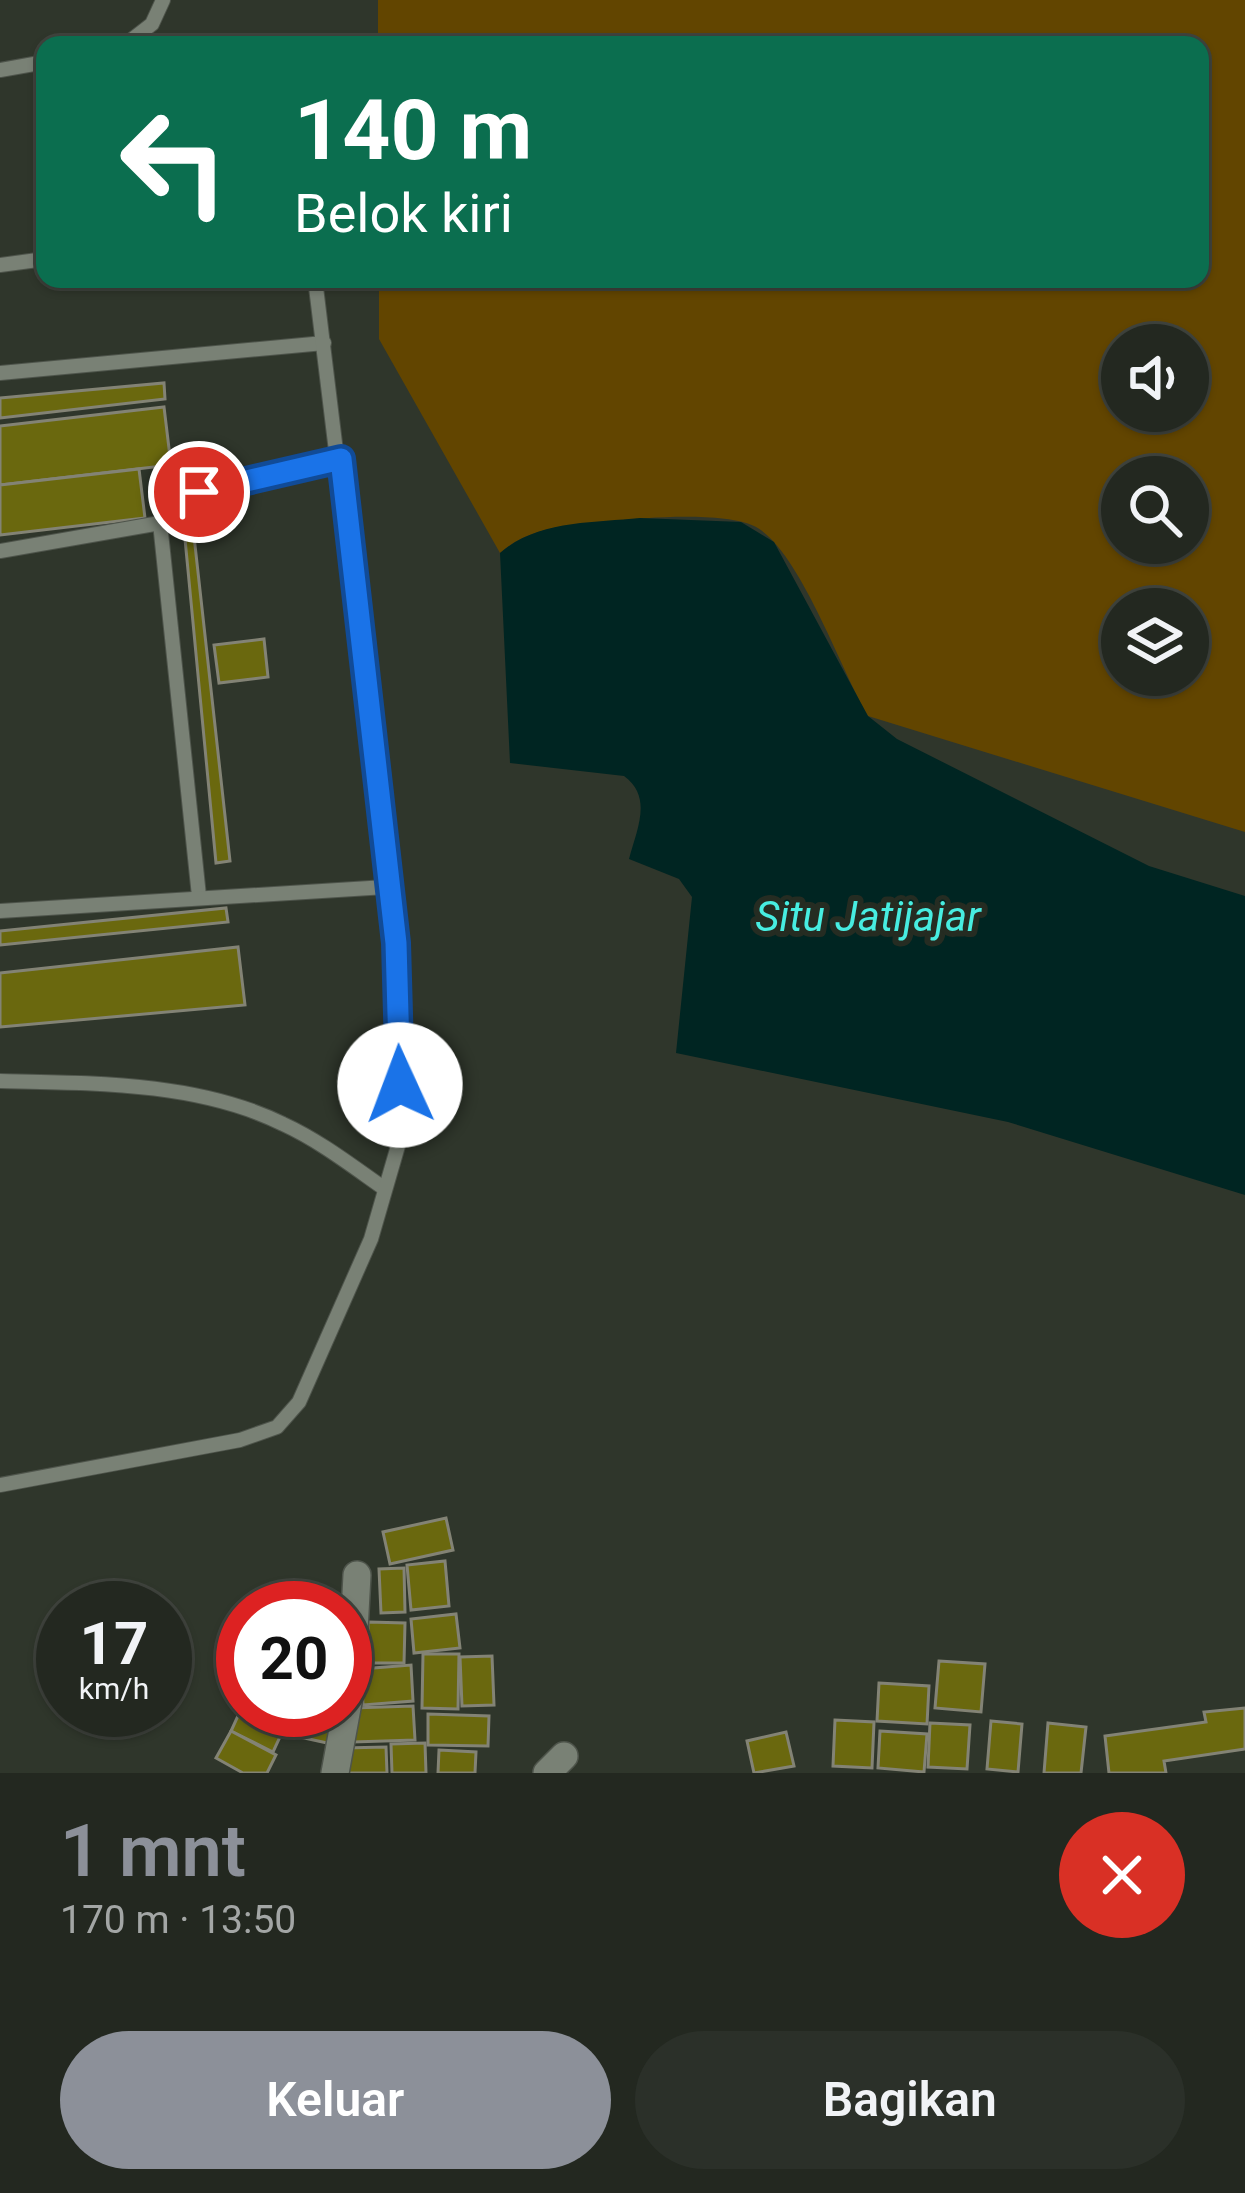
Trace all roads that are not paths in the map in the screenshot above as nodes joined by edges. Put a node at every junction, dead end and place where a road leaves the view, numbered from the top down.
1 (163, 0) edge
2 (137, 36) edge
3 (36, 64) edge
4 (0, 70) edge
5 (36, 260) edge
6 (0, 265) edge
7 (316, 288) edge
8 (324, 343) junction
9 (0, 373) edge
10 (341, 459) junction
11 (160, 523) junction
12 (0, 551) edge
13 (386, 886) junction
14 (199, 896) junction
15 (0, 911) edge
16 (0, 1081) edge
17 (385, 1189) junction
18 (0, 1485) edge
19 (357, 1575) dead end
20 (335, 1773) edge

1 - 2 lane
3 - 4 lane
5 - 6 lane
7 - 8 lane
8 - 9 lane
8 - 10 lane
10 - 11 lane
10 - 13 lane
11 - 12 lane
11 - 14 lane
13 - 14 lane
13 - 17 lane
14 - 15 lane
16 - 17 lane
17 - 18 lane
19 - 20 street

